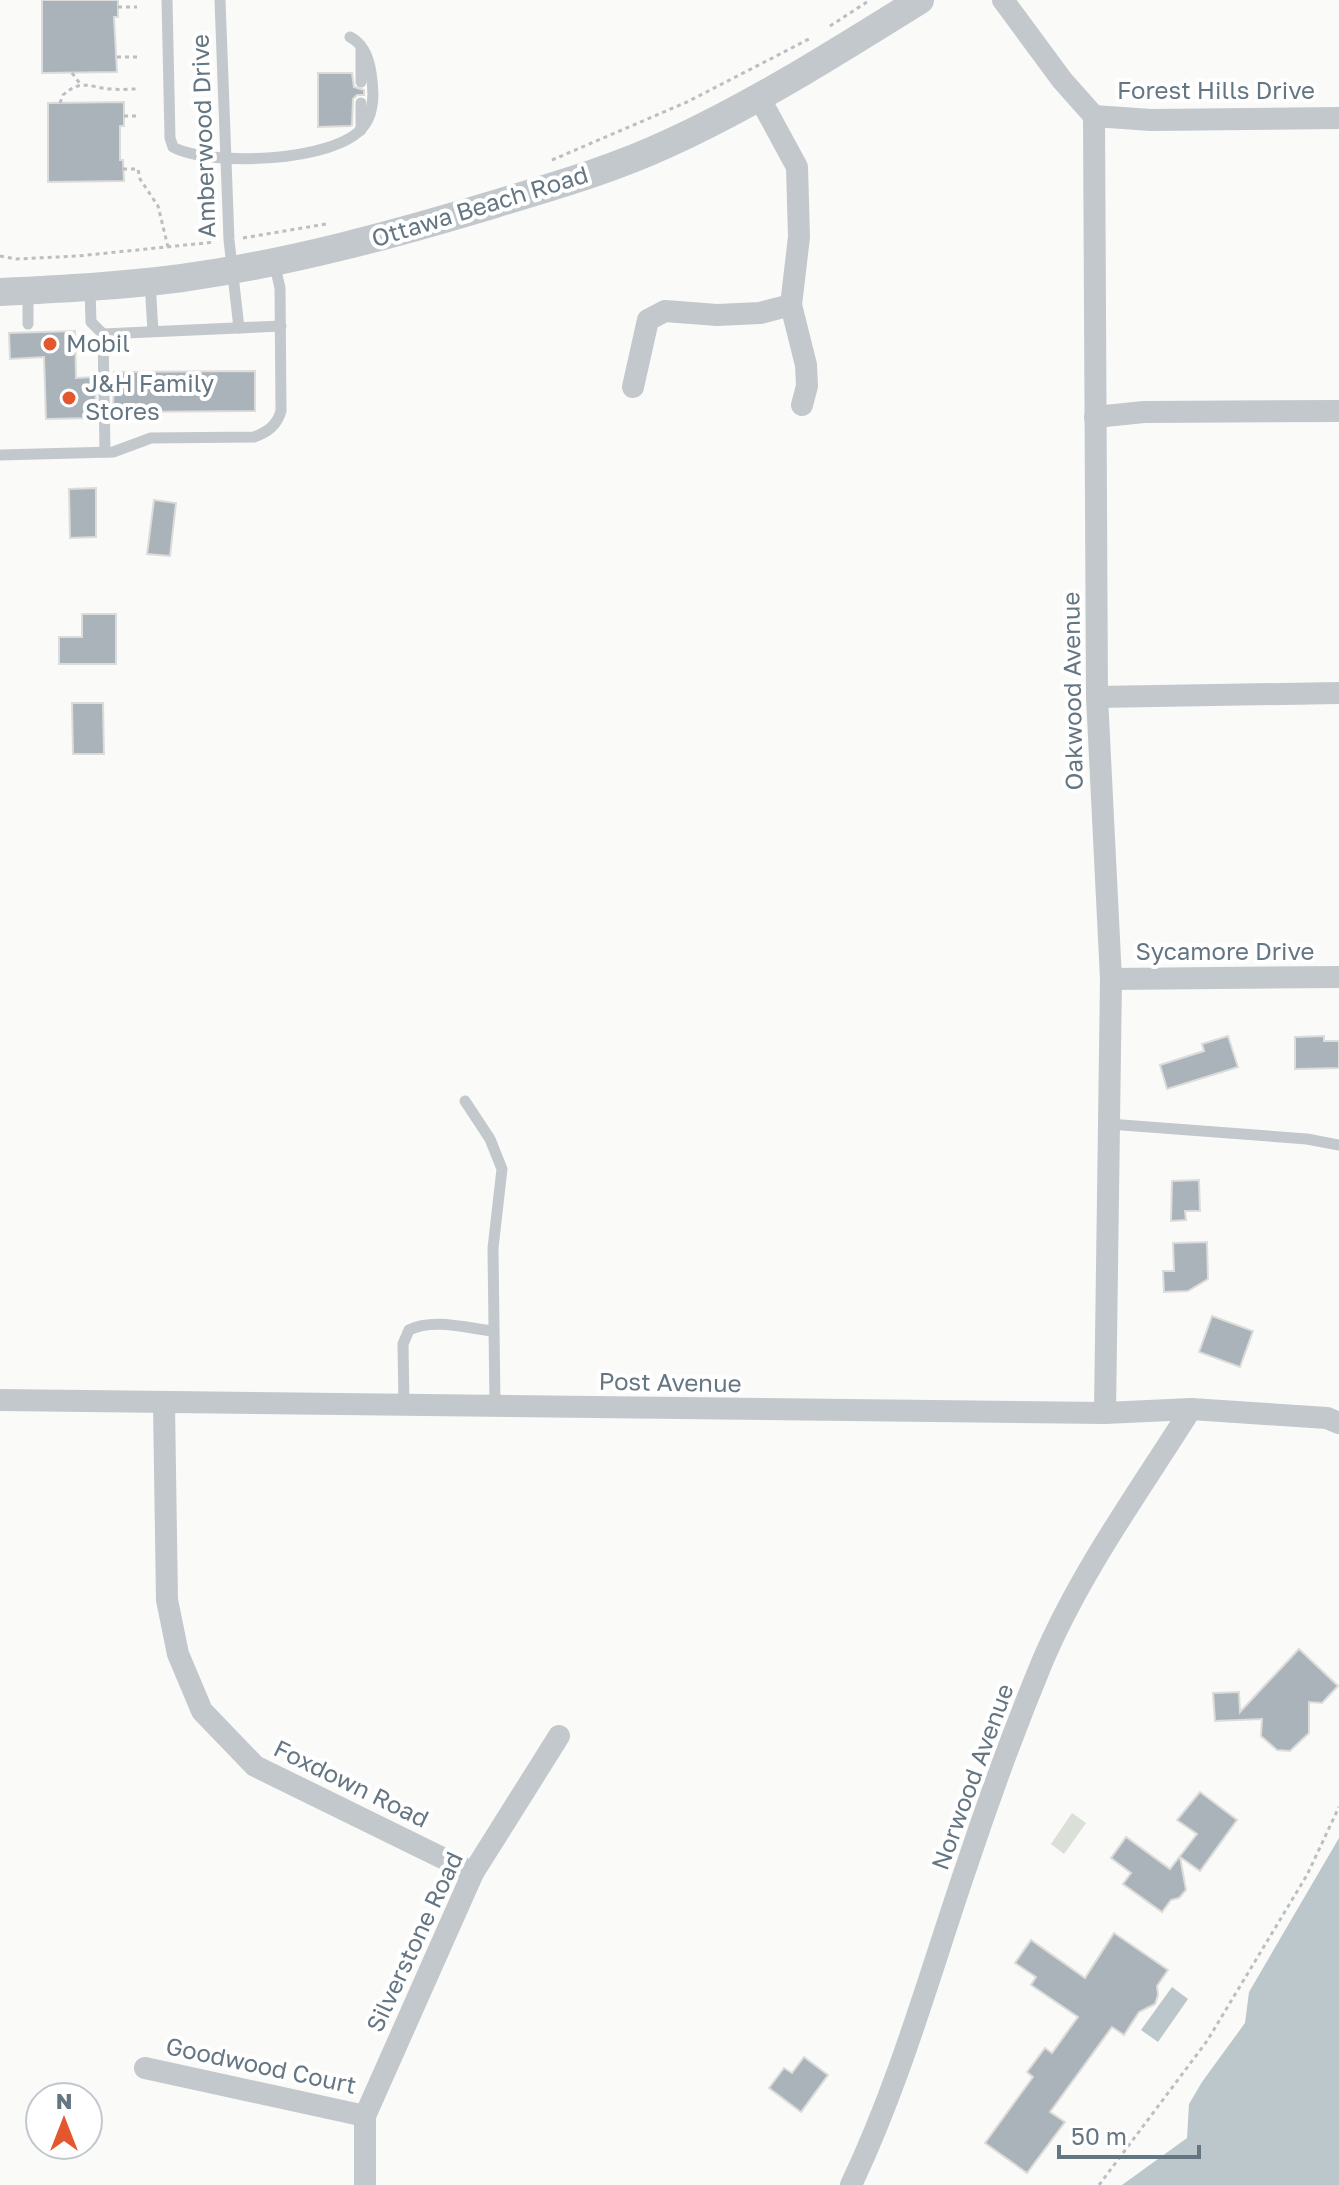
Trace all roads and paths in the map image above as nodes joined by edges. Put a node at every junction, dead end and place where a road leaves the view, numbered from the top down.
1 (167, 0) edge
2 (220, 0) edge
3 (870, 0) edge
4 (920, 0) edge
5 (1003, 0) edge
6 (118, 7) dead end
7 (137, 7) dead end
8 (826, 29) dead end
9 (815, 36) dead end
10 (117, 57) dead end
11 (137, 57) dead end
12 (72, 73) dead end
13 (361, 82) dead end
14 (81, 85) junction
15 (137, 89) dead end
16 (759, 97) junction
17 (60, 103) dead end
18 (361, 103) dead end
19 (124, 116) dead end
20 (138, 116) dead end
21 (1094, 116) junction
22 (1339, 118) edge
23 (361, 130) junction
24 (226, 159) junction
25 (546, 163) dead end
26 (123, 169) dead end
27 (327, 224) dead end
28 (244, 238) dead end
29 (213, 242) dead end
30 (168, 248) junction
31 (0, 256) edge
32 (274, 262) junction
33 (233, 270) junction
34 (149, 281) junction
35 (90, 287) junction
36 (14, 291) edge
37 (791, 305) junction
38 (28, 324) dead end
39 (281, 326) junction
40 (239, 328) junction
41 (153, 331) junction
42 (103, 334) junction
43 (633, 387) dead end
44 (802, 405) dead end
45 (1339, 411) edge
46 (1095, 417) junction
47 (105, 452) junction
48 (0, 455) edge
49 (1339, 693) edge
50 (1097, 697) junction
51 (1339, 977) edge
52 (1111, 979) junction
53 (465, 1101) dead end
54 (1109, 1124) junction
55 (1339, 1145) edge
56 (493, 1331) junction
57 (0, 1400) edge
58 (164, 1404) junction
59 (404, 1406) junction
60 (495, 1407) junction
61 (1191, 1409) junction
62 (1105, 1413) junction
63 (1339, 1423) edge
64 (559, 1736) dead end
65 (1339, 1807) edge
66 (473, 1873) junction
67 (145, 2068) dead end
68 (365, 2116) junction
69 (365, 2185) edge
70 (851, 2185) edge
71 (1099, 2185) edge

1 - 24 lane
2 - 24 lane, Amberwood Drive
3 - 8 path
4 - 16 street, Ottawa Beach Road
5 - 21 street
6 - 7 path
9 - 25 path
10 - 11 path
12 - 14 path
13 - 23 lane
14 - 15 path
14 - 17 path
16 - 32 street, Ottawa Beach Road
16 - 37 street
18 - 23 lane
19 - 20 path
21 - 22 street, Forest Hills Drive
21 - 46 street, Oakwood Avenue
23 - 24 lane
24 - 33 lane, Amberwood Drive
26 - 30 path
27 - 28 path
29 - 30 path
30 - 31 path
32 - 33 street, Ottawa Beach Road
32 - 39 lane
33 - 34 street, Ottawa Beach Road
33 - 40 lane, Amberwood Drive
34 - 35 street, Ottawa Beach Road
34 - 41 lane
35 - 36 street, Ottawa Beach Road
35 - 42 lane
36 - 38 lane
37 - 43 street
37 - 44 street
39 - 40 lane
39 - 47 lane
40 - 41 lane
41 - 42 lane
42 - 47 lane
45 - 46 street
46 - 50 street, Oakwood Avenue
47 - 48 lane
49 - 50 street
50 - 52 street, Oakwood Avenue
51 - 52 street, Sycamore Drive
52 - 54 street, Oakwood Avenue
53 - 56 lane
54 - 55 lane
54 - 62 street, Oakwood Avenue
56 - 59 lane
56 - 60 lane
57 - 58 street, Post Avenue
58 - 59 street, Post Avenue
58 - 66 street, Foxdown Road
59 - 60 street, Post Avenue
60 - 62 street, Post Avenue
61 - 62 street, Post Avenue
61 - 63 street, Post Avenue
61 - 70 street, Norwood Avenue
64 - 66 street, Silverstone Road
65 - 71 path
66 - 68 street, Silverstone Road
67 - 68 street, Goodwood Court
68 - 69 street, Silverstone Road

